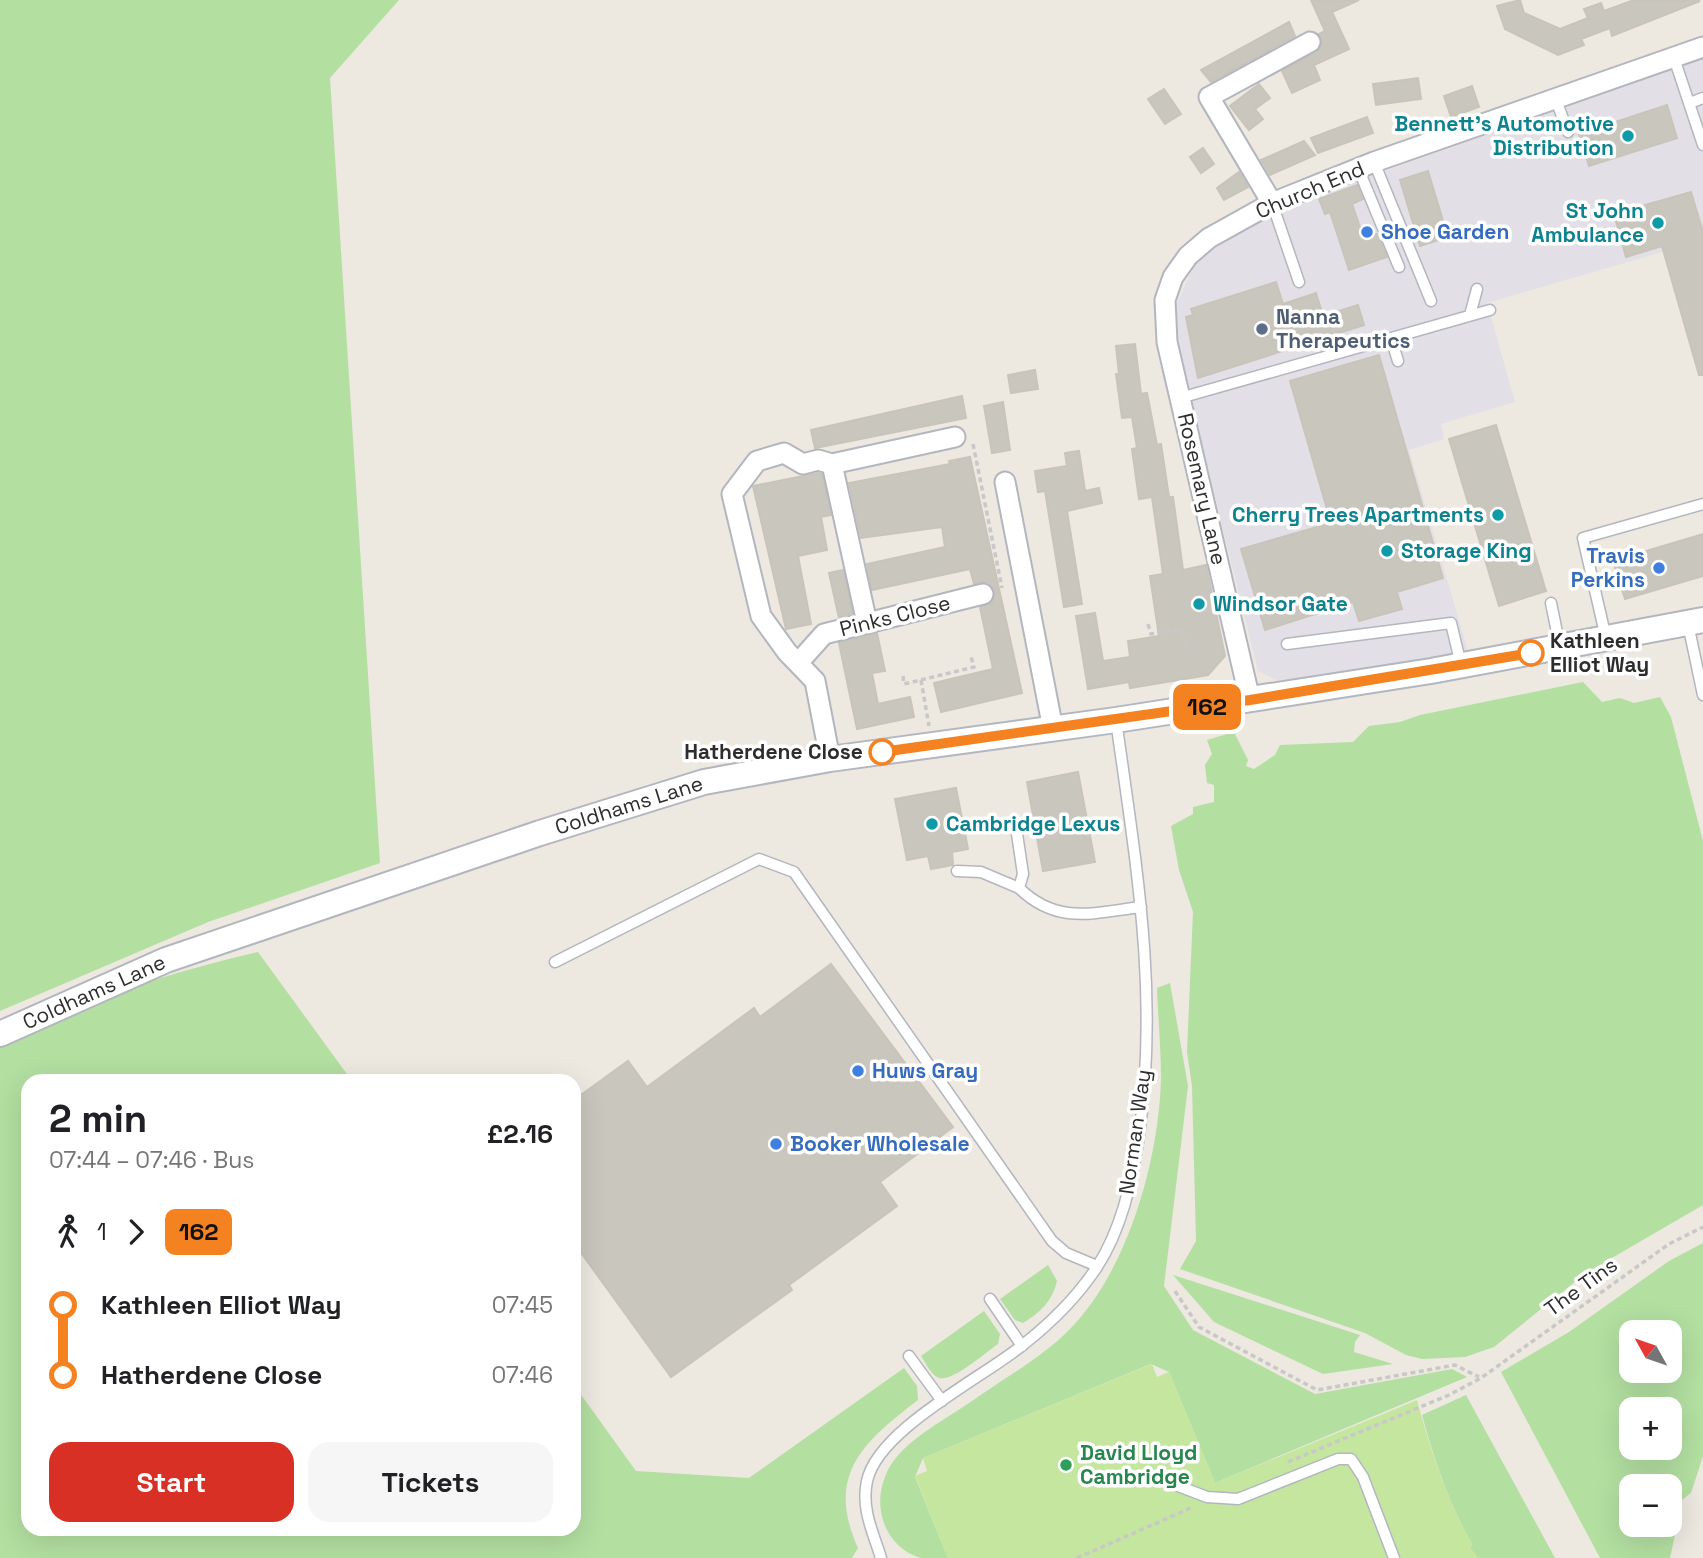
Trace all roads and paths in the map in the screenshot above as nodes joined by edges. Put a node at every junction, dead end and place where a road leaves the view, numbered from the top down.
1 (1310, 42) dead end
2 (1703, 47) edge
3 (1674, 58) junction
4 (1703, 99) edge
5 (1556, 100) junction
6 (1690, 103) junction
7 (1568, 132) dead end
8 (1703, 145) edge
9 (1366, 165) junction
10 (1272, 203) junction
11 (1399, 267) dead end
12 (1173, 277) joint
13 (1298, 282) dead end
14 (1477, 289) dead end
15 (1431, 301) dead end
16 (1490, 310) dead end
17 (1470, 315) junction
18 (1391, 338) junction
19 (1398, 361) dead end
20 (1181, 398) junction
21 (955, 437) joint
22 (832, 464) junction
23 (1005, 482) dead end
24 (1703, 503) edge
25 (1024, 585) junction
26 (992, 592) junction
27 (1551, 603) dead end
28 (1695, 621) edge
29 (867, 623) junction
30 (1148, 624) dead end
31 (1606, 639) junction
32 (1287, 644) dead end
33 (1186, 647) dead end
34 (1560, 648) junction
35 (971, 657) dead end
36 (798, 663) junction
37 (1461, 666) junction
38 (903, 676) dead end
39 (921, 680) junction
40 (1703, 695) edge
41 (1250, 700) junction
42 (1116, 720) junction
43 (1053, 729) junction
44 (932, 745) junction
45 (831, 759) junction
46 (1016, 827) dead end
47 (957, 871) dead end
48 (1019, 888) junction
49 (1141, 906) junction
50 (555, 962) dead end
51 (0, 1034) edge
52 (1703, 1227) edge
53 (1097, 1266) junction
54 (1175, 1291) dead end
55 (990, 1299) dead end
56 (1022, 1346) junction
57 (909, 1356) dead end
58 (942, 1401) junction
59 (1173, 1484) dead end
60 (881, 1558) edge
61 (1394, 1558) edge

1 - 10 street
2 - 3 street, Church End
3 - 5 street, Church End
3 - 6 lane
4 - 6 lane
5 - 7 lane
5 - 9 street, Church End
6 - 8 lane
9 - 10 street, Church End
9 - 11 lane
9 - 15 lane
10 - 12 street, Church End
10 - 13 lane
12 - 20 street, Rosemary Lane
14 - 17 lane
16 - 17 lane
17 - 18 lane
18 - 19 lane
18 - 20 lane
20 - 41 street, Rosemary Lane
21 - 22 street
21 - 26 path
22 - 29 street
22 - 36 street
23 - 25 street
24 - 31 lane
25 - 26 path
25 - 43 street
26 - 29 street, Pinks Close
27 - 34 lane
28 - 31 street, Coldhams Lane
28 - 40 lane
29 - 36 street, Pinks Close
30 - 33 path
31 - 34 street, Coldhams Lane
32 - 37 lane
34 - 37 street, Coldhams Lane
35 - 39 path
36 - 45 street
37 - 41 street, Coldhams Lane
38 - 39 path
39 - 44 path
41 - 42 street, Coldhams Lane
42 - 43 street, Coldhams Lane
42 - 49 lane, Norman Way
43 - 44 street, Coldhams Lane
44 - 45 street, Coldhams Lane
45 - 51 street, Coldhams Lane
46 - 48 lane
47 - 48 lane
48 - 49 lane
49 - 53 lane, Norman Way
50 - 53 lane
52 - 54 path, The Tins
53 - 56 lane, Norman Way
55 - 56 lane
56 - 58 lane, Norman Way
57 - 58 lane
58 - 60 lane, Norman Way
59 - 61 lane

